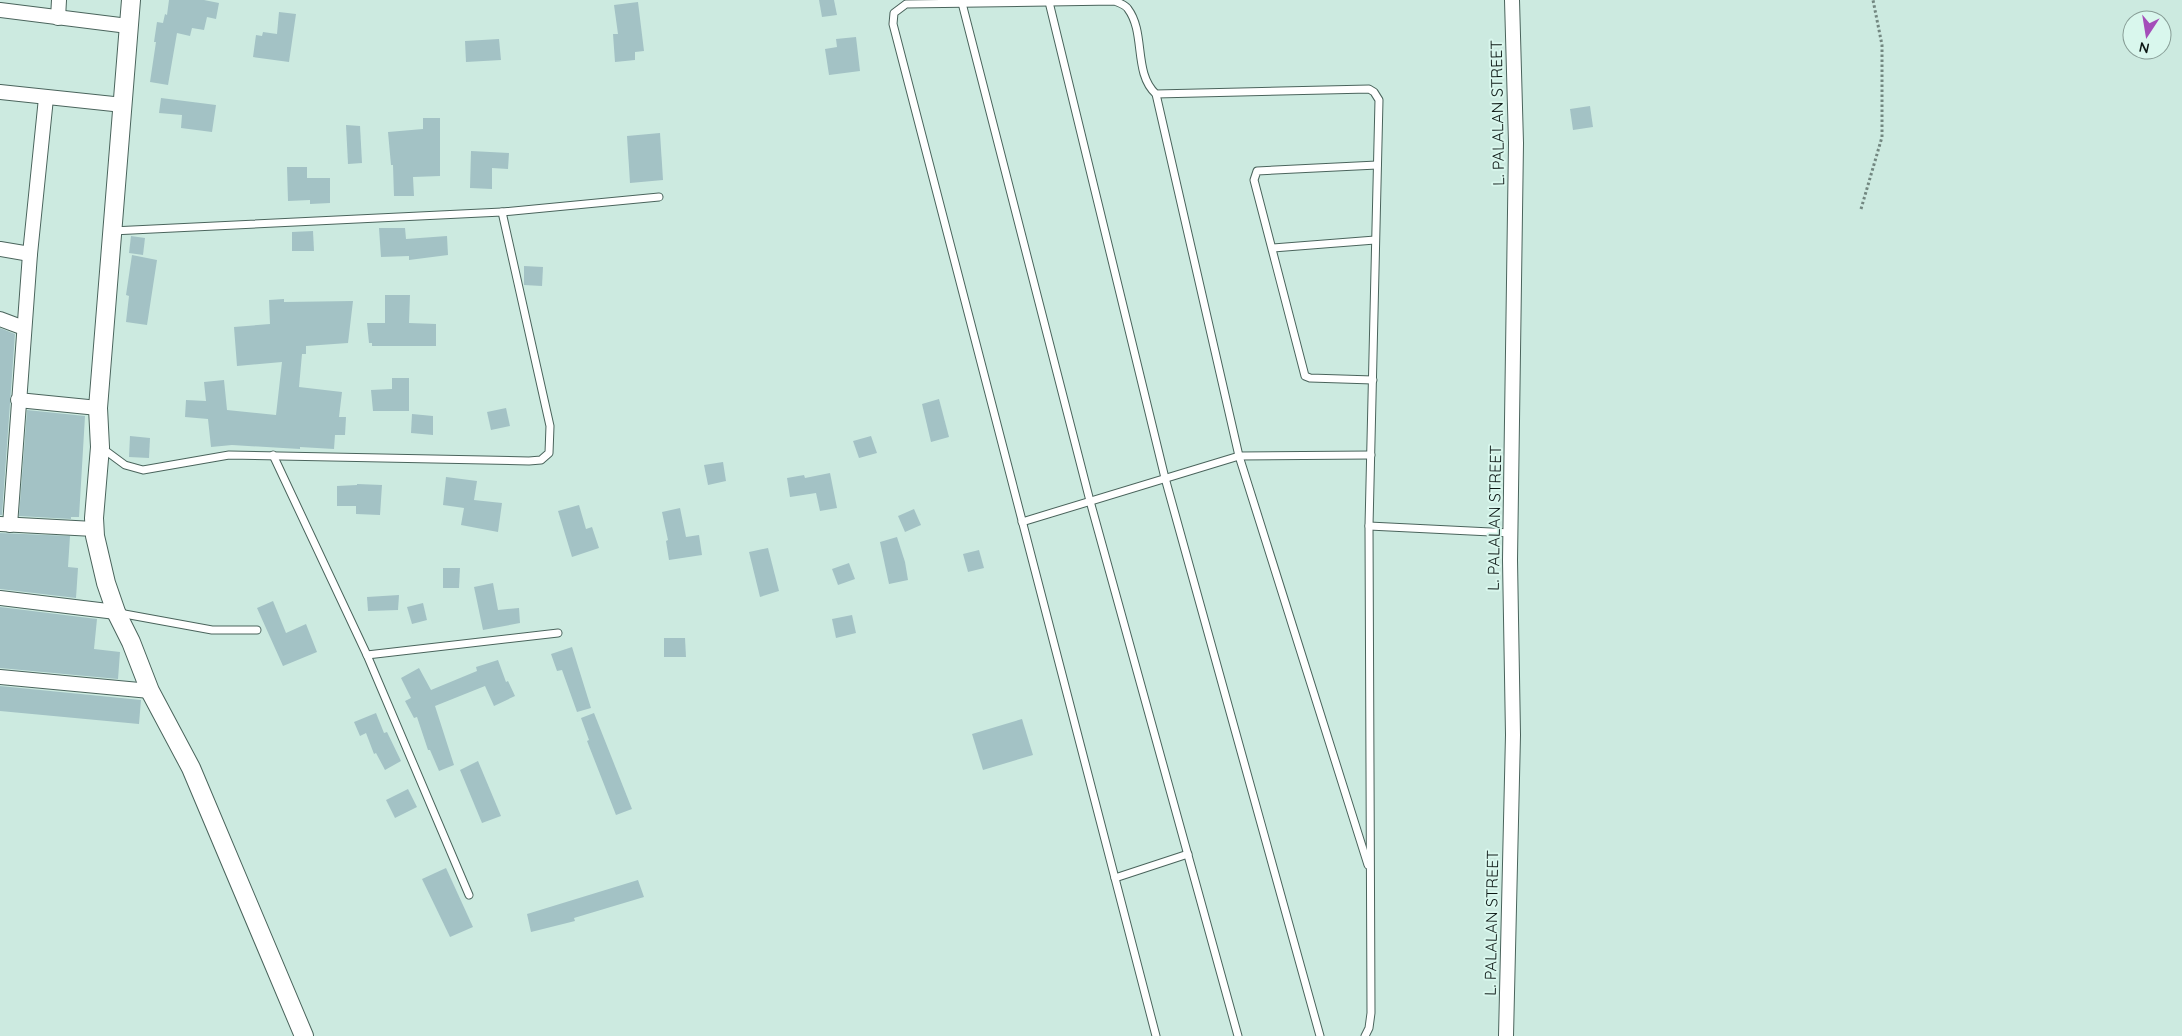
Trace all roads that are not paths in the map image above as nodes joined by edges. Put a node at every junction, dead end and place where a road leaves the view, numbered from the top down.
1 (59, 0) edge
2 (131, 0) edge
3 (1512, 0) edge
4 (1049, 2) junction
5 (962, 4) junction
6 (0, 10) edge
7 (58, 18) junction
8 (128, 26) junction
9 (0, 92) edge
10 (1156, 94) junction
11 (46, 98) junction
12 (123, 105) junction
13 (1377, 165) junction
14 (660, 198) dead end
15 (502, 212) junction
16 (112, 231) junction
17 (1376, 240) junction
18 (1274, 248) junction
19 (0, 249) edge
20 (30, 254) junction
21 (0, 319) edge
22 (24, 328) junction
23 (1372, 380) junction
24 (18, 400) junction
25 (98, 408) junction
26 (100, 447) junction
27 (272, 455) junction
28 (1371, 455) junction
29 (1239, 456) junction
30 (1165, 478) junction
31 (1090, 501) junction
32 (1022, 522) junction
33 (5, 525) edge
34 (1369, 526) junction
35 (94, 529) junction
36 (1510, 533) junction
37 (0, 598) edge
38 (116, 612) junction
39 (257, 630) dead end
40 (558, 633) dead end
41 (368, 655) junction
42 (0, 676) edge
43 (150, 691) junction
44 (1188, 854) junction
45 (1371, 872) junction
46 (1115, 878) junction
47 (469, 896) dead end
48 (304, 1036) edge
49 (1156, 1036) edge
50 (1238, 1036) edge
51 (1320, 1036) edge
52 (1365, 1036) edge
53 (1506, 1036) edge

1 - 7 street
2 - 8 street
3 - 36 street, L. PALALAN STREET
4 - 5 lane
4 - 10 lane
4 - 30 lane
5 - 31 lane
5 - 32 lane
6 - 7 street
7 - 8 street
8 - 12 street
9 - 11 street
10 - 13 lane
10 - 29 lane
11 - 12 street
11 - 20 street
12 - 16 street
13 - 17 lane
13 - 18 lane
14 - 15 lane
15 - 16 lane
15 - 27 lane
16 - 25 street
17 - 18 lane
17 - 23 lane
18 - 23 lane
19 - 20 street
20 - 22 street
21 - 22 street
22 - 24 street
23 - 28 lane
24 - 25 street
24 - 33 street
25 - 26 street
26 - 27 lane
26 - 35 street
27 - 41 lane
28 - 29 lane
28 - 34 lane
29 - 30 lane
29 - 45 lane
30 - 31 lane
30 - 51 lane
31 - 32 lane
31 - 44 lane
32 - 46 lane
33 - 35 street
34 - 36 lane
34 - 45 lane
35 - 38 street
36 - 53 street, L. PALALAN STREET
37 - 38 street
38 - 39 lane
38 - 43 street
40 - 41 lane
41 - 47 lane
42 - 43 street
43 - 48 street
44 - 46 lane
44 - 50 lane
45 - 52 lane
46 - 49 lane

